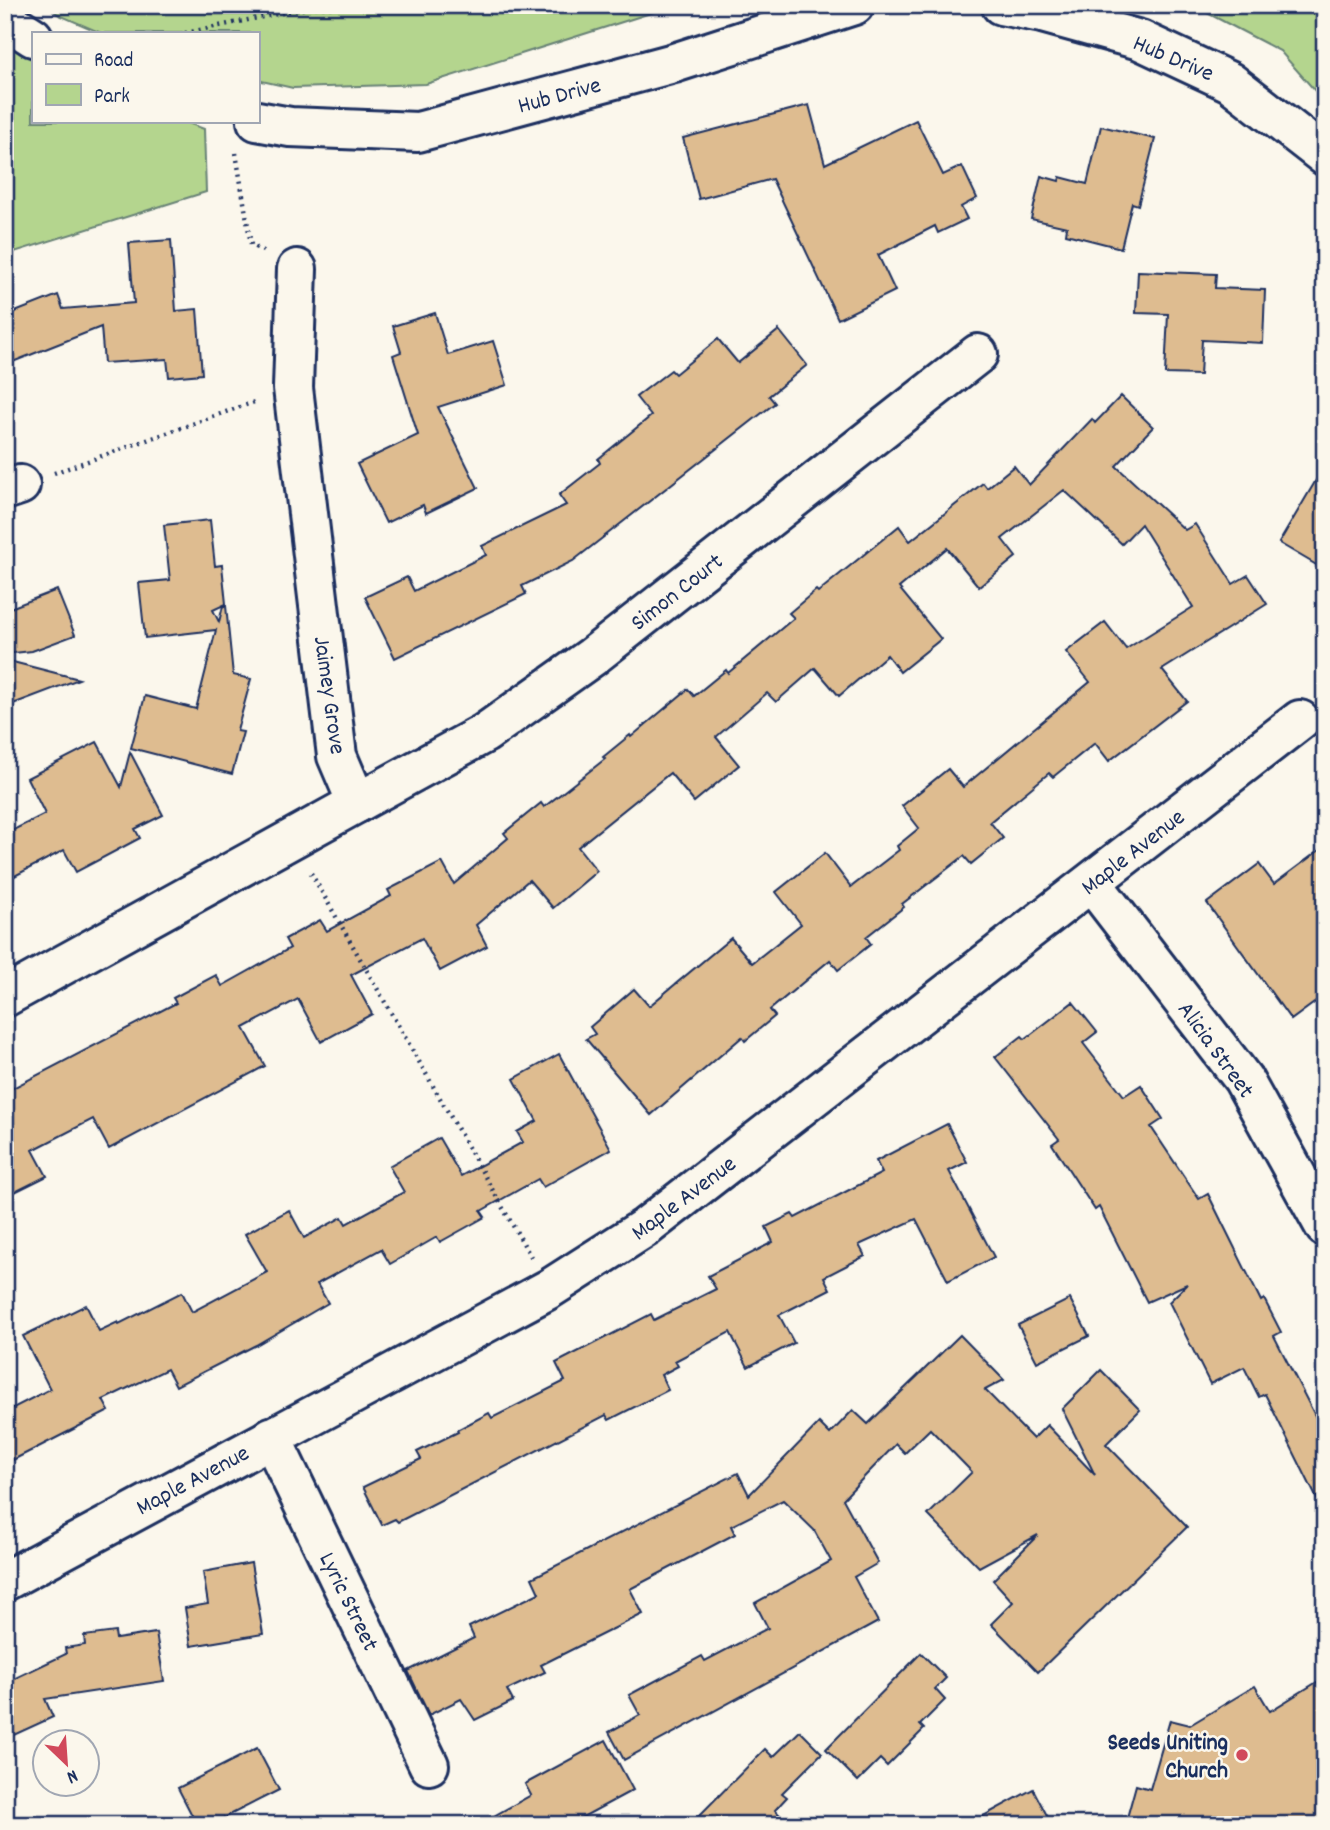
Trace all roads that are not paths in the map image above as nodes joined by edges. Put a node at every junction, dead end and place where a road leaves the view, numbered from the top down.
1 (854, 5) edge
2 (1001, 5) edge
3 (5, 19) edge
4 (32, 36) edge
5 (246, 134) edge
6 (1325, 156) edge
7 (297, 269) road end
8 (978, 354) dead end
9 (1300, 720) dead end
10 (357, 803) junction
11 (1092, 884) junction
12 (5, 997) edge
13 (1325, 1227) edge
14 (271, 1437) junction
15 (5, 1581) edge
16 (429, 1765) dead end

1 - 5 street, Hub Drive
2 - 6 street, Hub Drive
3 - 4 street
7 - 10 street, Jaimey Grove
8 - 10 street, Simon Court
9 - 11 street, Maple Avenue
10 - 12 street
11 - 13 street, Alicia Street
11 - 14 street, Maple Avenue
14 - 15 street, Maple Avenue
14 - 16 street, Lyric Street

